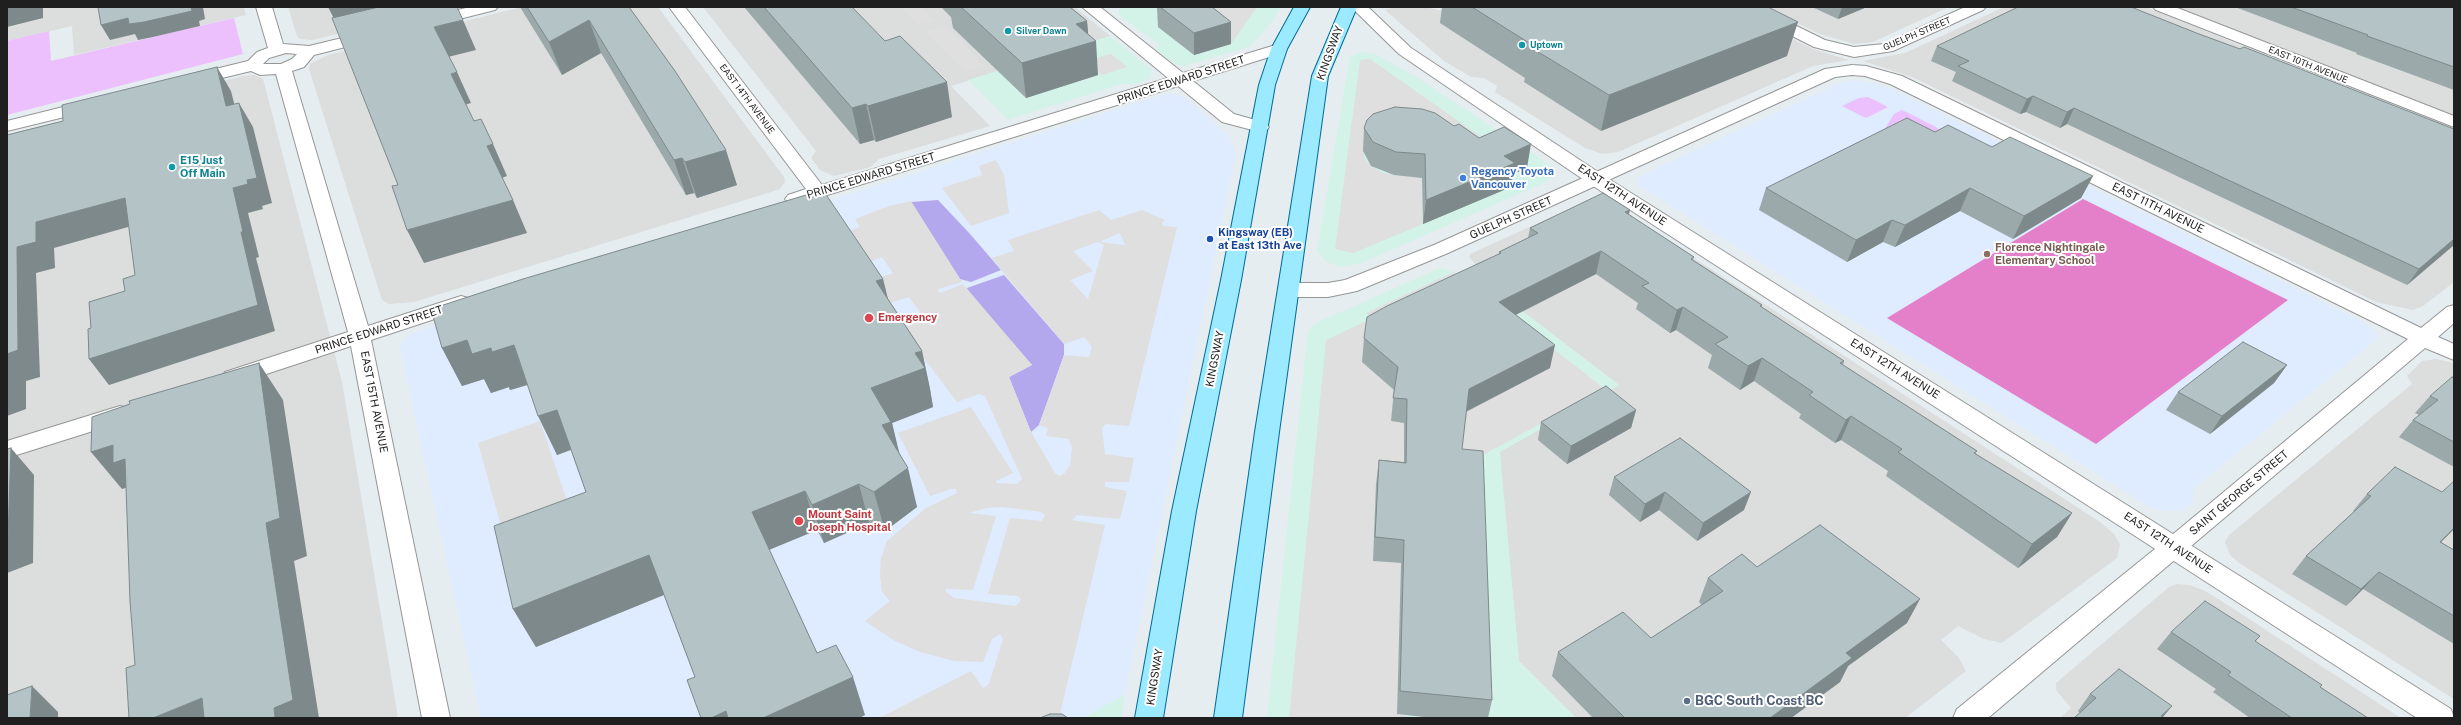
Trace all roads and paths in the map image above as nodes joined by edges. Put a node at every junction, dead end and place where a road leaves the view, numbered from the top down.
1 (264, 7) edge
2 (490, 7) edge
3 (677, 7) edge
4 (1090, 7) edge
5 (1302, 7) edge
6 (1348, 7) edge
7 (1359, 7) edge
8 (1746, 7) edge
9 (1978, 7) edge
10 (2162, 7) edge
11 (415, 25) edge
12 (386, 32) edge
13 (1279, 49) junction
14 (280, 59) junction
15 (1856, 61) junction
16 (1180, 81) junction
17 (175, 85) edge
18 (108, 101) edge
19 (2454, 122) edge
20 (7, 126) edge
21 (1260, 127) junction
22 (1597, 180) junction
23 (818, 192) junction
24 (773, 206) edge
25 (1289, 290) junction
26 (482, 296) edge
27 (2454, 312) edge
28 (360, 335) junction
29 (2423, 338) junction
30 (2454, 353) edge
31 (217, 382) edge
32 (142, 406) edge
33 (7, 450) edge
34 (2175, 547) junction
35 (436, 718) edge
36 (1148, 718) edge
37 (1228, 718) edge
38 (1967, 718) edge
39 (2441, 718) edge

1 - 14 street, EAST 15TH AVENUE
2 - 11 street
3 - 23 street, EAST 14TH AVENUE
4 - 16 street
5 - 13 main road, KINGSWAY
6 - 25 main road, KINGSWAY
7 - 22 street, EAST 12TH AVENUE
8 - 15 street, EAST 11TH AVENUE
9 - 15 street, GUELPH STREET
10 - 19 street, EAST 10TH AVENUE
12 - 14 street
13 - 16 street, PRINCE EDWARD STREET
13 - 21 main road, KINGSWAY
14 - 17 street
14 - 28 street, EAST 15TH AVENUE
15 - 22 street, GUELPH STREET
15 - 29 street, EAST 11TH AVENUE
16 - 21 street
16 - 23 street, PRINCE EDWARD STREET
18 - 20 street
21 - 36 main road, KINGSWAY
22 - 25 street, GUELPH STREET
22 - 34 street, EAST 12TH AVENUE
23 - 24 street, PRINCE EDWARD STREET
25 - 37 main road, KINGSWAY
26 - 28 street, PRINCE EDWARD STREET
27 - 29 street, SAINT GEORGE STREET
28 - 31 street, PRINCE EDWARD STREET
28 - 35 street, EAST 15TH AVENUE
29 - 30 street, EAST 11TH AVENUE
29 - 34 street, SAINT GEORGE STREET
32 - 33 street
34 - 38 street, SAINT GEORGE STREET
34 - 39 street, EAST 12TH AVENUE

